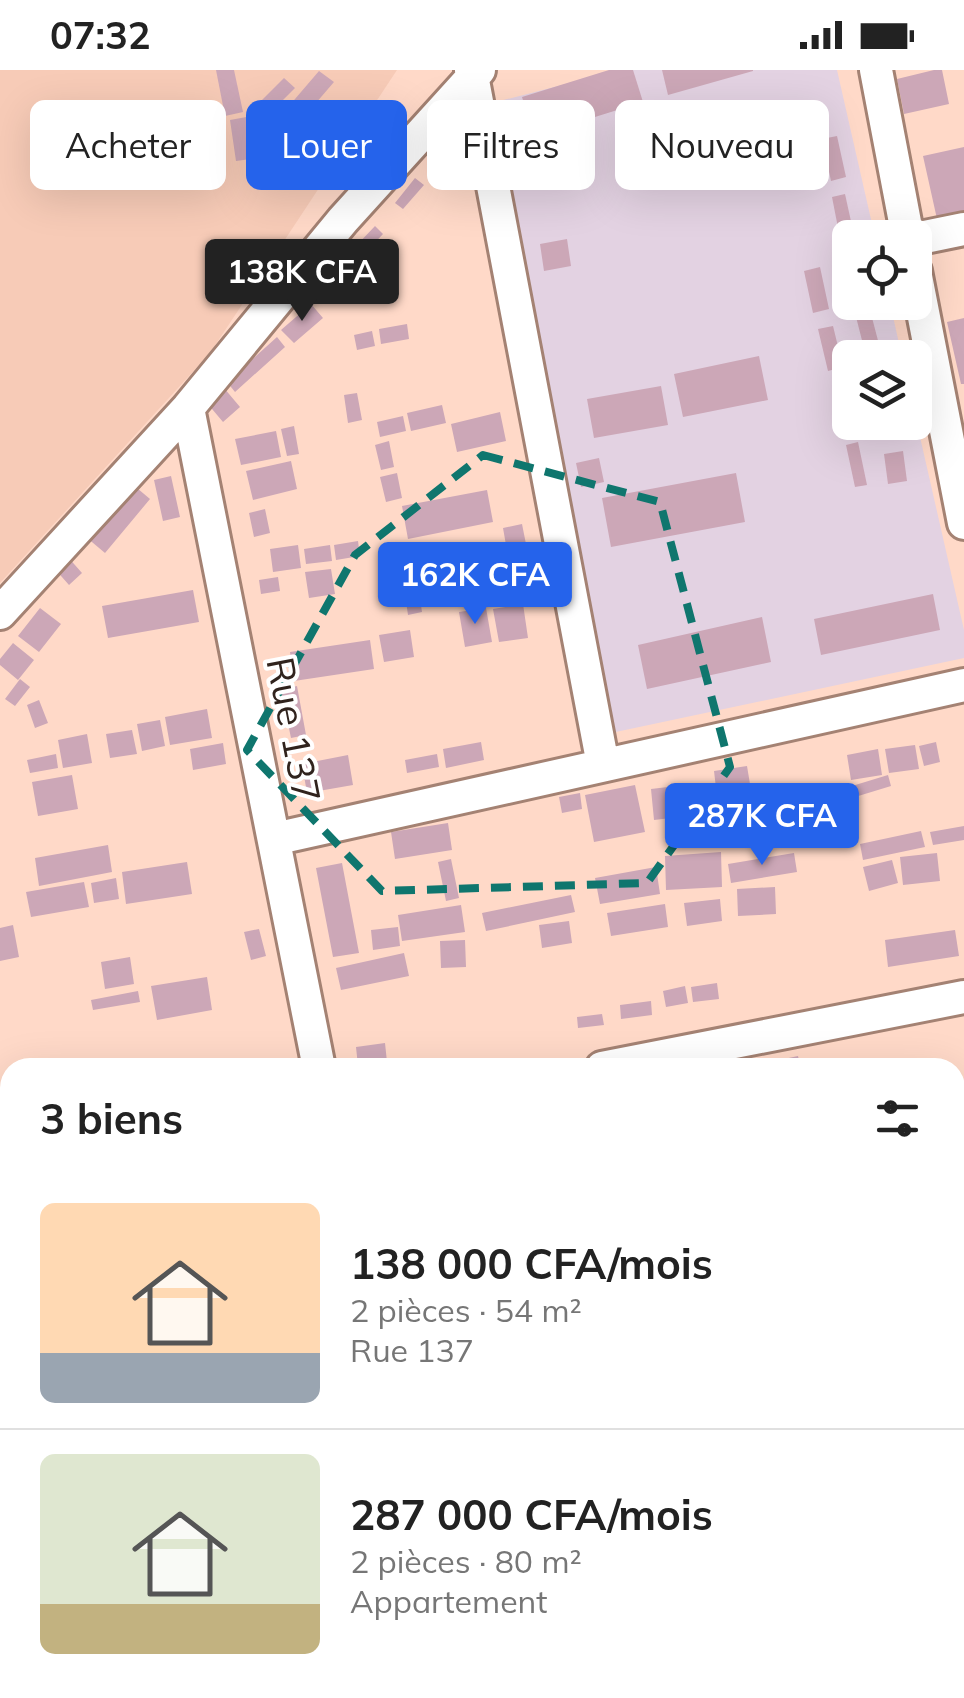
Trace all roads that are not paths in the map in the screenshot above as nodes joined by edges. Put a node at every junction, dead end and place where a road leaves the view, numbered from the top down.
1 (876, 70) edge
2 (474, 72) edge
3 (908, 220) edge
4 (964, 229) edge
5 (932, 235) edge
6 (925, 320) edge
7 (188, 408) junction
8 (964, 523) edge
9 (0, 612) edge
10 (964, 685) edge
11 (603, 765) junction
12 (274, 838) junction
13 (964, 997) edge
14 (317, 1058) edge
15 (680, 1058) edge

1 - 3 street
2 - 7 street
2 - 11 street
4 - 5 street
6 - 8 street
7 - 9 street
7 - 12 street, Rue 137
10 - 11 street
11 - 12 street
12 - 14 street, Rue 137
13 - 15 street

